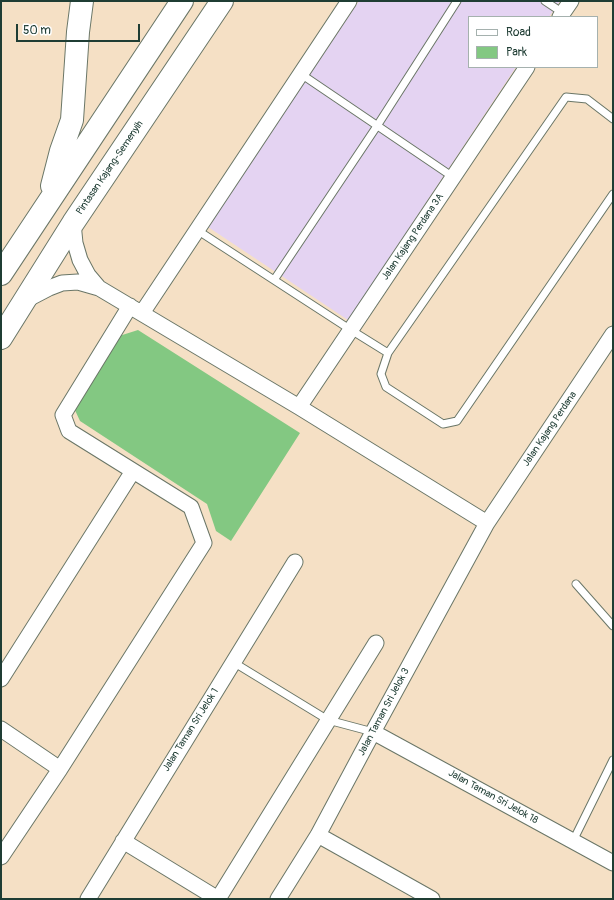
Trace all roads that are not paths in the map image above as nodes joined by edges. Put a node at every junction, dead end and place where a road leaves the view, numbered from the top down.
1 (82, 1) edge
2 (182, 1) edge
3 (222, 1) edge
4 (349, 1) edge
5 (457, 1) edge
6 (545, 1) edge
7 (565, 10) edge
8 (526, 68) edge
9 (301, 74) junction
10 (613, 119) edge
11 (377, 126) junction
12 (453, 177) junction
13 (613, 194) edge
14 (48, 203) junction
15 (73, 223) junction
16 (198, 230) junction
17 (1, 274) edge
18 (274, 280) junction
19 (99, 288) junction
20 (23, 302) junction
21 (136, 309) junction
22 (350, 330) junction
23 (613, 334) edge
24 (1, 338) edge
25 (388, 353) junction
26 (299, 407) junction
27 (133, 471) junction
28 (486, 523) junction
29 (295, 562) dead end
30 (576, 584) dead end
31 (613, 626) edge
32 (376, 643) dead end
33 (233, 662) junction
34 (1, 679) edge
35 (328, 720) junction
36 (1, 729) edge
37 (373, 732) junction
38 (613, 760) edge
39 (60, 769) junction
40 (318, 835) junction
41 (123, 841) junction
42 (573, 841) junction
43 (1, 857) edge
44 (613, 862) edge
45 (88, 899) edge
46 (218, 899) edge
47 (278, 899) edge
48 (432, 899) edge

1 - 14 highway
2 - 14 highway
3 - 15 highway, Pintasan Kajang-Semenyih
4 - 9 street
5 - 11 lane
6 - 7 lane
8 - 12 street, Jalan Kajang Perdana 3A
9 - 11 lane
9 - 16 street
10 - 25 lane
11 - 12 lane
11 - 18 lane
12 - 22 street, Jalan Kajang Perdana 3A
13 - 25 lane
14 - 17 highway
15 - 19 street
15 - 20 highway, Pintasan Kajang-Semenyih
16 - 18 lane
16 - 21 street
18 - 22 lane
19 - 20 street
19 - 21 street
20 - 24 highway, Pintasan Kajang-Semenyih
21 - 26 street
21 - 27 street
22 - 25 lane
22 - 26 street, Jalan Kajang Perdana 3A
23 - 28 street, Jalan Kajang Perdana
26 - 28 street
27 - 34 street
27 - 39 street
28 - 37 street, Jalan Taman Sri Jelok 3
29 - 33 street, Jalan Taman Sri Jelok 1
30 - 31 lane
32 - 35 street
33 - 35 lane
33 - 41 street, Jalan Taman Sri Jelok 1
35 - 37 lane
35 - 46 street
36 - 39 street
37 - 40 street, Jalan Taman Sri Jelok 3
37 - 42 street, Jalan Taman Sri Jelok 18
38 - 42 lane
39 - 43 street
40 - 47 street, Jalan Taman Sri Jelok 3
40 - 48 street
41 - 45 street, Jalan Taman Sri Jelok 1
41 - 46 street
42 - 44 street, Jalan Taman Sri Jelok 18

